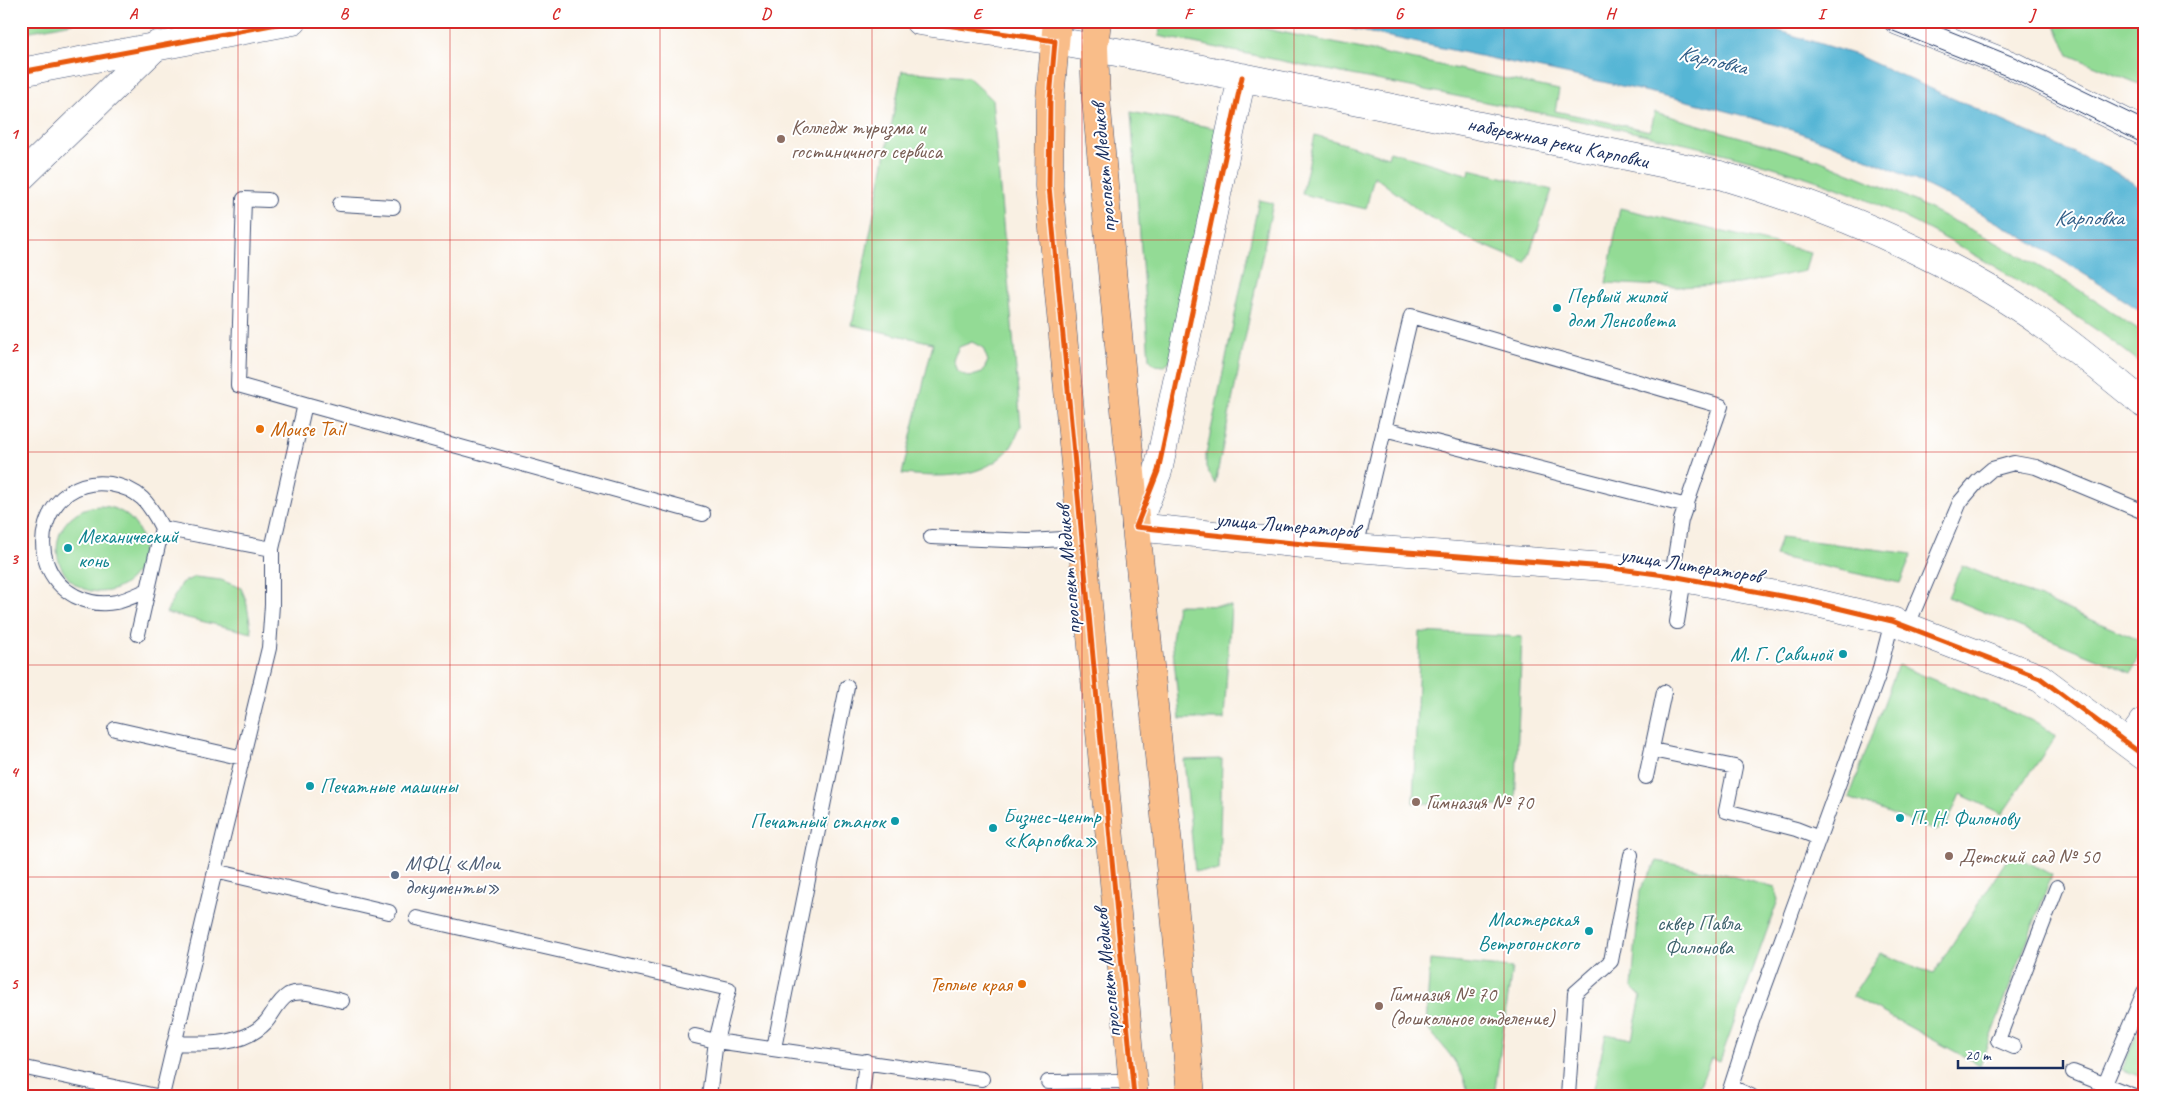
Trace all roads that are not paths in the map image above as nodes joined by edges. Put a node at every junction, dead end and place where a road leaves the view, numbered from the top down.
1 (293, 21) edge
2 (919, 21) edge
3 (1898, 21) edge
4 (1056, 31) edge
5 (1095, 34) edge
6 (156, 45) junction
7 (21, 72) edge
8 (1242, 77) junction
9 (2144, 132) edge
10 (21, 177) edge
11 (268, 200) dead end
12 (340, 204) dead end
13 (393, 207) dead end
14 (304, 404) junction
15 (2144, 404) edge
16 (1384, 429) junction
17 (1686, 506) junction
18 (2144, 512) edge
19 (703, 514) dead end
20 (162, 528) junction
21 (1136, 528) junction
22 (931, 537) dead end
23 (1081, 538) junction
24 (1356, 548) junction
25 (272, 549) junction
26 (1678, 578) junction
27 (148, 590) junction
28 (1677, 622) dead end
29 (1900, 624) junction
30 (138, 634) dead end
31 (847, 687) dead end
32 (1664, 692) dead end
33 (2144, 722) edge
34 (116, 729) dead end
35 (1652, 750) junction
36 (2136, 750) edge
37 (243, 758) junction
38 (1646, 777) dead end
39 (1819, 838) junction
40 (1631, 855) dead end
41 (215, 871) junction
42 (2057, 888) dead end
43 (388, 912) dead end
44 (417, 918) dead end
45 (2144, 992) edge
46 (342, 1001) dead end
47 (695, 1036) dead end
48 (716, 1041) junction
49 (174, 1043) junction
50 (2014, 1047) dead end
51 (774, 1048) junction
52 (866, 1061) junction
53 (21, 1067) edge
54 (2073, 1072) dead end
55 (982, 1078) dead end
56 (1048, 1082) dead end
57 (2105, 1084) junction
58 (1134, 1088) edge
59 (1729, 1091) edge
60 (156, 1096) edge
61 (162, 1096) edge
62 (709, 1096) edge
63 (862, 1096) edge
64 (1191, 1096) edge
65 (1568, 1096) edge
66 (1751, 1096) edge
67 (2134, 1096) edge

1 - 6 street
2 - 4 street, набережная реки Карповки
3 - 9 street
4 - 5 street, набережная реки Карповки
4 - 23 main road, проспект Медиков
5 - 8 street, набережная реки Карповки
5 - 21 main road, проспект Медиков
6 - 7 street
6 - 10 street
8 - 15 street, набережная реки Карповки
8 - 21 street
11 - 14 lane
12 - 13 lane
14 - 19 lane
14 - 25 lane
16 - 17 lane
16 - 17 lane
16 - 24 lane
17 - 26 lane
18 - 29 lane
20 - 25 lane
20 - 27 lane
20 - 27 lane
21 - 24 street, улица Литераторов
21 - 64 main road, проспект Медиков
22 - 23 lane
23 - 58 main road, проспект Медиков
24 - 26 street, улица Литераторов
25 - 37 lane
26 - 28 lane
26 - 29 street, улица Литераторов
27 - 30 lane
29 - 36 street, улица Литераторов
29 - 39 lane
31 - 51 lane
32 - 35 lane
33 - 36 street
34 - 37 lane
35 - 38 lane
35 - 39 lane
37 - 41 lane
39 - 59 lane
40 - 65 lane
41 - 43 lane
41 - 49 lane
42 - 50 lane
44 - 48 lane
45 - 57 lane
46 - 49 lane
47 - 48 lane
48 - 51 lane
48 - 62 lane
49 - 61 lane
51 - 52 lane
52 - 55 lane
52 - 63 lane
53 - 60 lane
54 - 57 lane
56 - 58 lane
57 - 67 lane
59 - 66 lane

